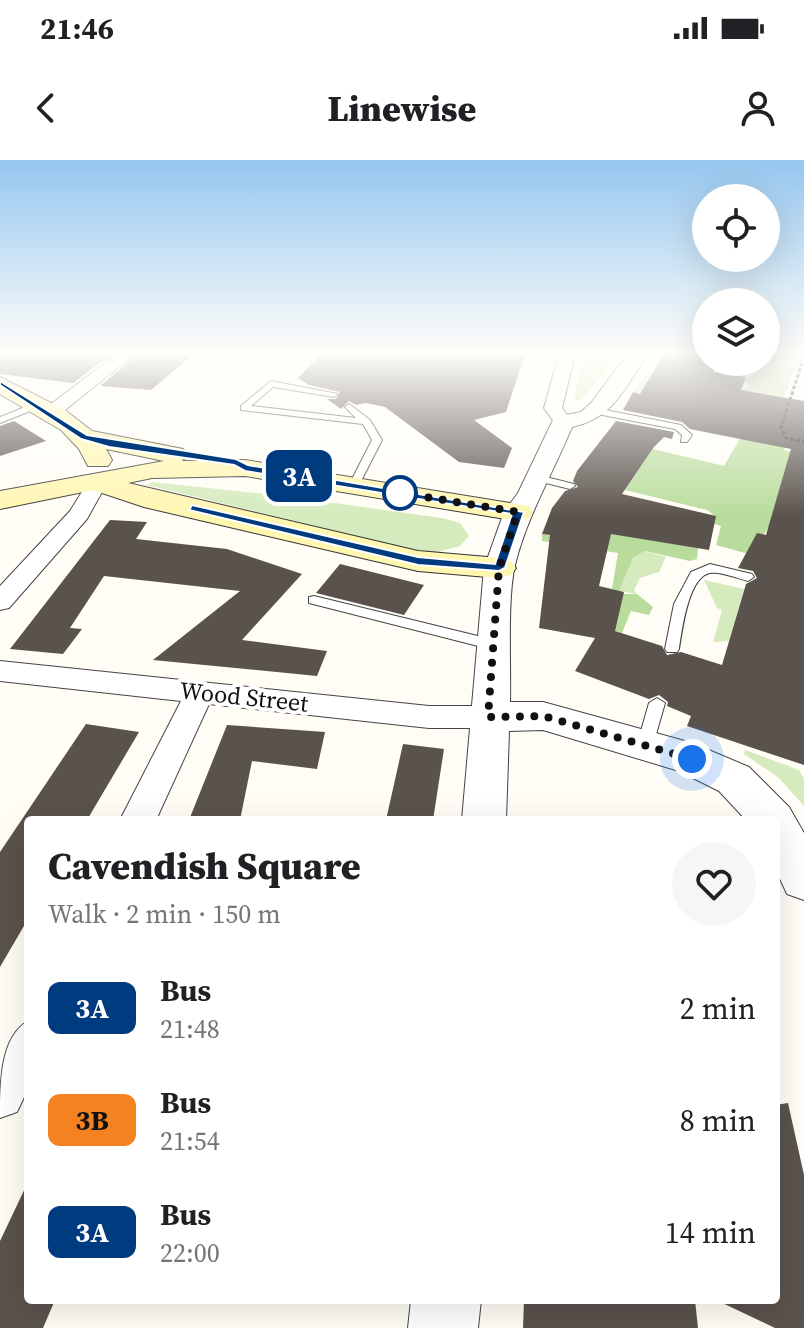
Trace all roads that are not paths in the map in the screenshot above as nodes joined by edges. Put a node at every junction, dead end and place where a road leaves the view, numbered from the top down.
1 (248, 409) edge
2 (351, 409) edge
3 (553, 409) edge
4 (597, 409) edge
5 (42, 410) joint
6 (595, 411) junction
7 (0, 420) edge
8 (367, 422) junction
9 (563, 422) junction
10 (84, 437) junction
11 (684, 440) dead end
12 (245, 468) junction
13 (537, 481) junction
14 (97, 483) junction
15 (354, 485) junction
16 (568, 489) dead end
17 (0, 500) edge
18 (509, 539) junction
19 (748, 577) dead end
20 (314, 600) dead end
21 (0, 602) edge
22 (494, 645) junction
23 (672, 649) dead end
24 (0, 671) edge
25 (200, 692) junction
26 (657, 703) dead end
27 (488, 717) junction
28 (645, 745) junction
29 (140, 816) edge
30 (484, 816) edge
31 (769, 816) edge
32 (780, 832) edge
33 (804, 879) edge
34 (24, 1050) edge
35 (0, 1095) edge
36 (446, 1304) edge
37 (443, 1328) edge

1 - 8 lane
2 - 8 lane
3 - 9 street
4 - 6 street
5 - 7 lane
5 - 10 main road
6 - 9 street
6 - 11 lane
8 - 15 lane
9 - 13 street
10 - 12 main road
10 - 14 main road
12 - 14 main road
12 - 15 main road
13 - 16 lane
13 - 18 street
14 - 17 main road
14 - 18 main road
14 - 21 street
15 - 18 main road
18 - 22 street
19 - 23 lane
20 - 22 lane
22 - 27 street
24 - 25 street, Wood Street
25 - 27 street, Wood Street
25 - 29 street
26 - 28 lane
27 - 28 street
27 - 30 street
28 - 31 street
32 - 33 street
34 - 35 street
36 - 37 street

